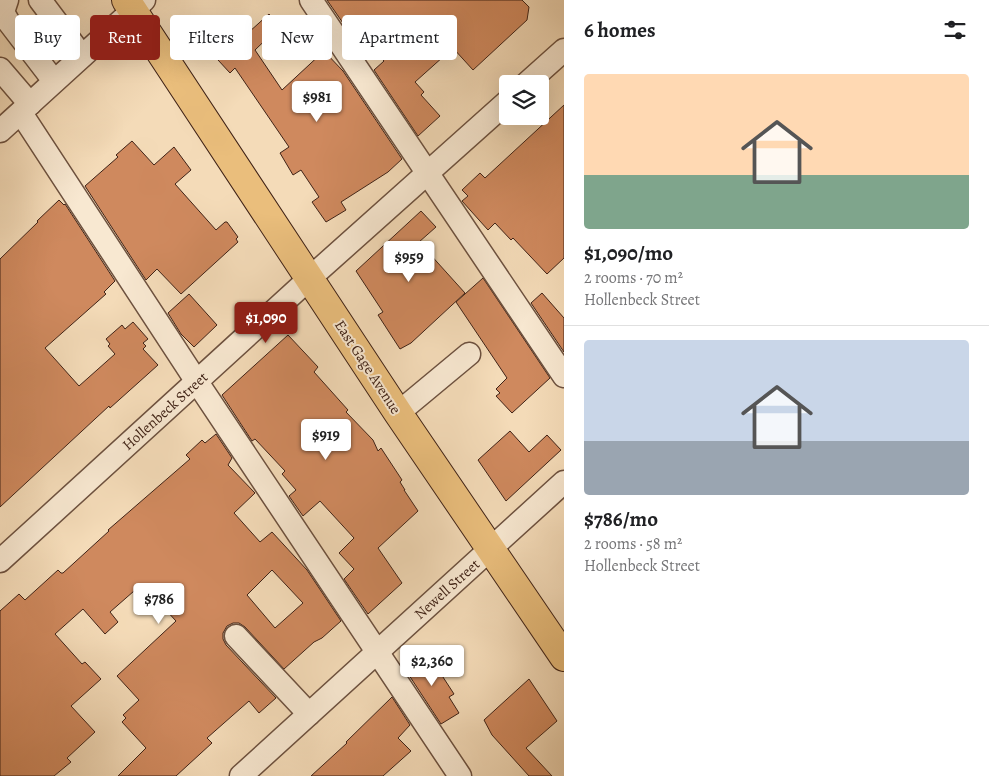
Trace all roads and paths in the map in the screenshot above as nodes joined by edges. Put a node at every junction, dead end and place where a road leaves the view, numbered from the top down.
1 (7, 0) edge
2 (40, 0) edge
3 (311, 0) edge
4 (134, 4) edge
5 (564, 50) edge
6 (82, 56) junction
7 (0, 69) edge
8 (536, 75) edge
9 (54, 81) junction
10 (25, 109) junction
11 (499, 109) edge
12 (0, 132) edge
13 (428, 174) junction
14 (310, 278) junction
15 (468, 354) dead end
16 (564, 376) edge
17 (197, 382) junction
18 (398, 413) junction
19 (564, 482) edge
20 (492, 549) junction
21 (0, 561) edge
22 (236, 636) dead end
23 (377, 652) junction
24 (564, 657) edge
25 (309, 714) junction
26 (241, 776) edge
27 (460, 776) edge

1 - 9 street
2 - 6 street
3 - 13 street
4 - 6 street
4 - 14 main road, East Gage Avenue
5 - 8 street
6 - 9 street
7 - 10 street
9 - 10 street
10 - 12 street
10 - 17 street
11 - 13 street, Hollenbeck Street
13 - 14 street, Hollenbeck Street
13 - 16 street
14 - 17 street, Hollenbeck Street
14 - 18 main road, East Gage Avenue
15 - 18 street
17 - 21 street, Hollenbeck Street
17 - 23 street
18 - 20 main road, East Gage Avenue
19 - 20 street, Newell Street
20 - 23 street, Newell Street
20 - 24 main road, East Gage Avenue
22 - 25 street
23 - 25 street, Newell Street
23 - 27 street
25 - 26 street, Newell Street

